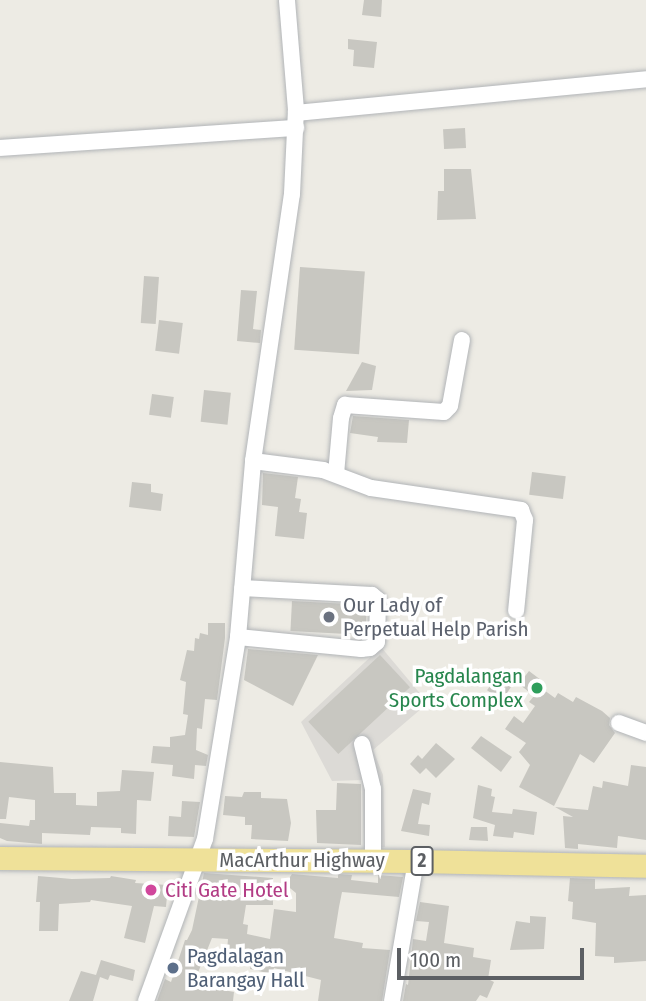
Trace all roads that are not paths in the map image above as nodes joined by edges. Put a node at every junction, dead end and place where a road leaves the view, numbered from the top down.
1 (287, 0) edge
2 (646, 79) edge
3 (296, 120) junction
4 (0, 148) edge
5 (462, 340) dead end
6 (253, 461) junction
7 (336, 474) junction
8 (242, 588) junction
9 (516, 611) dead end
10 (239, 637) junction
11 (619, 723) dead end
12 (646, 733) edge
13 (362, 744) dead end
14 (0, 858) edge
15 (198, 860) junction
16 (373, 860) junction
17 (415, 860) junction
18 (646, 866) edge
19 (146, 1001) edge
20 (392, 1001) edge

1 - 3 street
2 - 3 street
3 - 4 street
3 - 6 street
5 - 7 street
6 - 7 street
6 - 8 street
7 - 9 street
8 - 10 street
8 - 10 street
10 - 15 street
11 - 12 street
13 - 16 street
14 - 15 highway, MacArthur Highway / 2
15 - 16 highway, MacArthur Highway / 2
15 - 19 street
16 - 17 highway, MacArthur Highway / 2
17 - 18 highway, MacArthur Highway / 2
17 - 20 street

